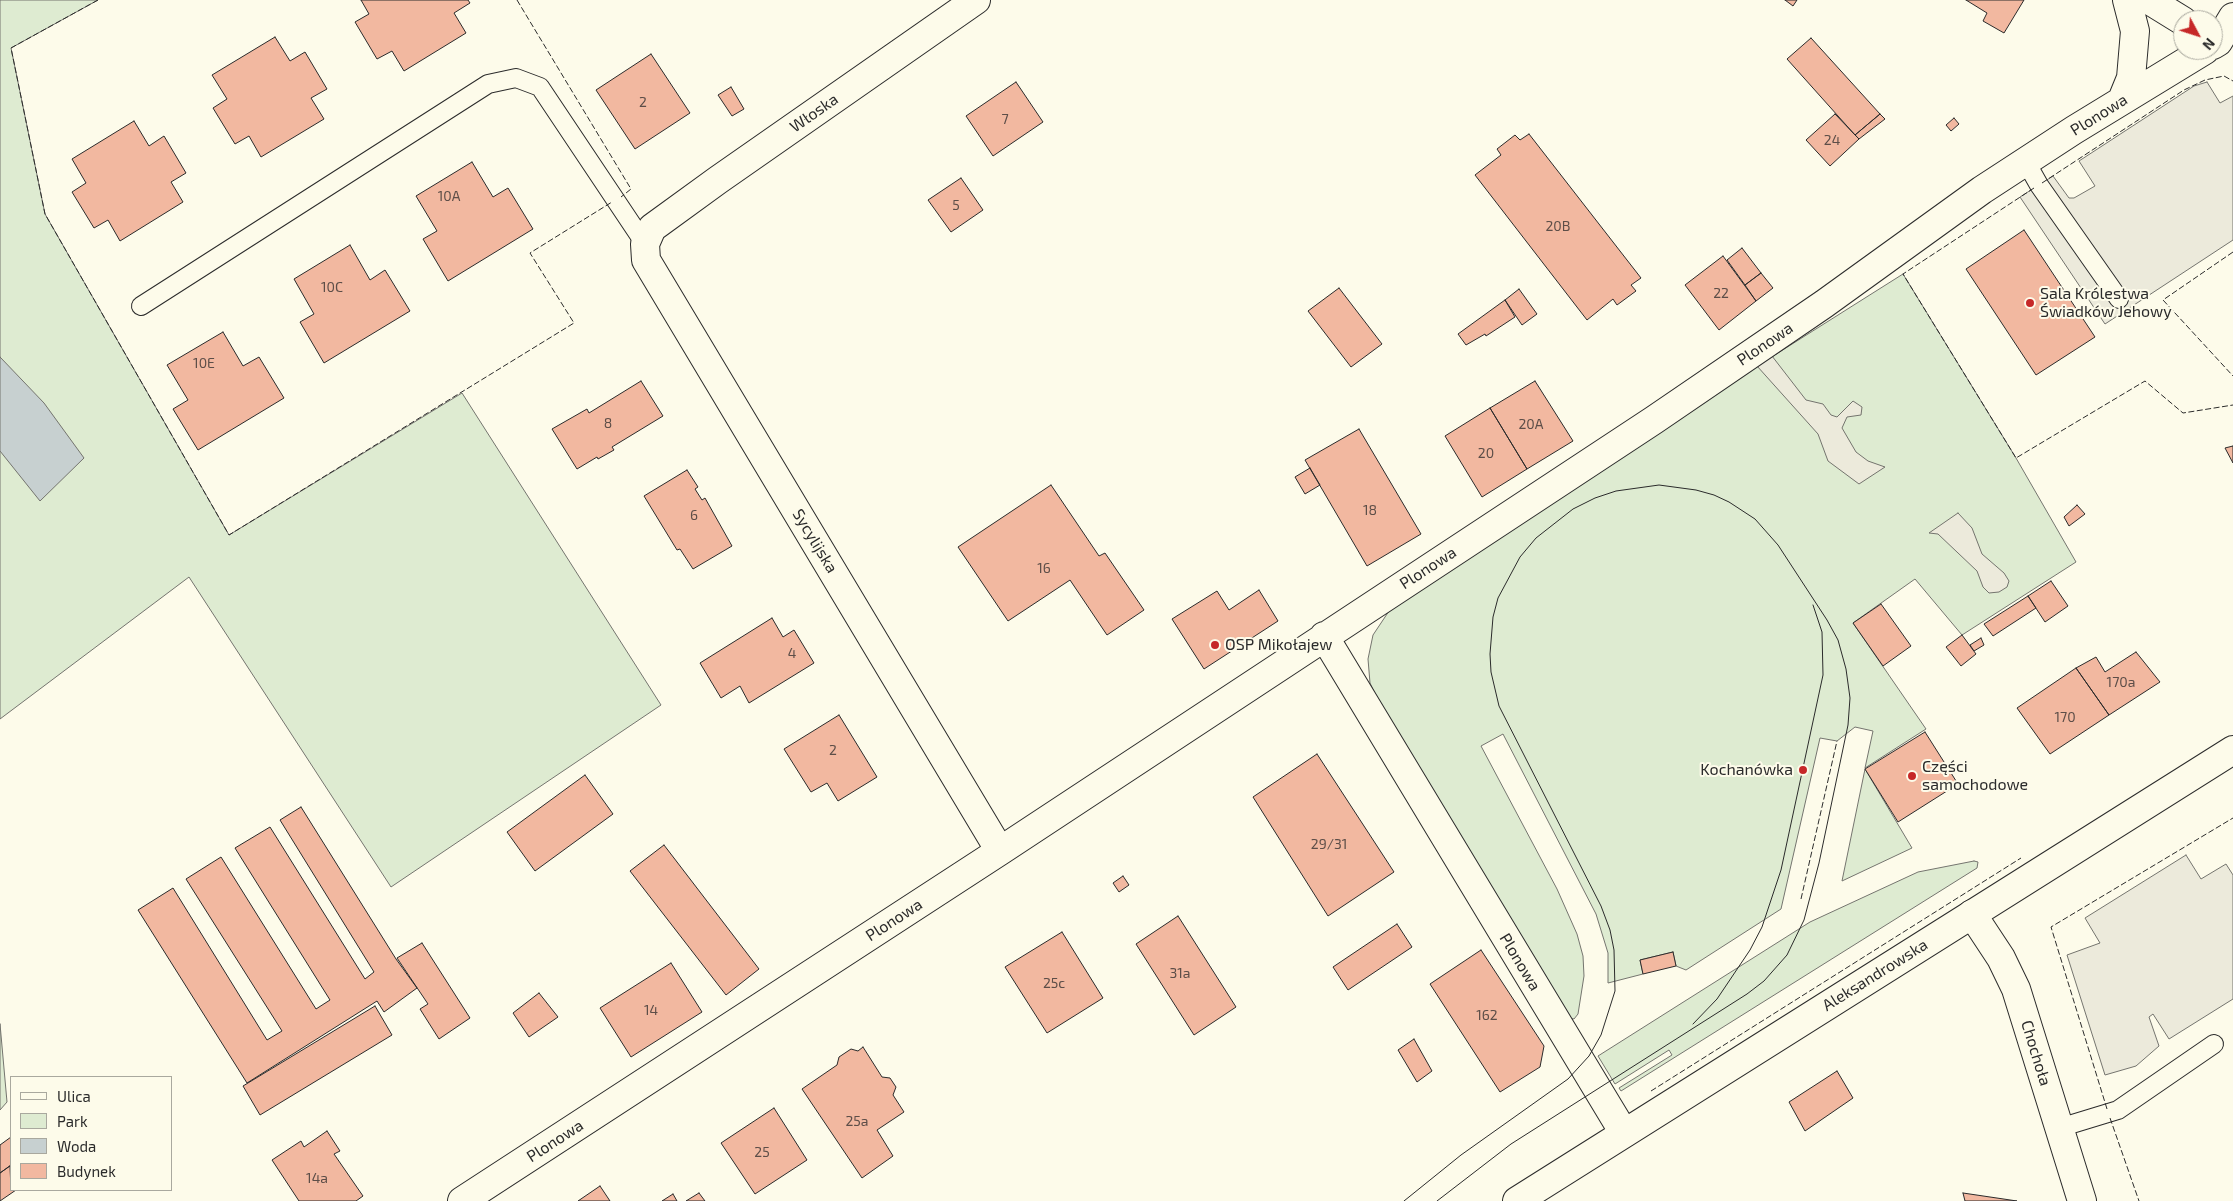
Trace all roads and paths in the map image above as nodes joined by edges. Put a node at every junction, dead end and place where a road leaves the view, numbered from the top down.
1 (976, 0) edge
2 (2127, 0) edge
3 (2149, 0) edge
4 (2173, 15) edge
5 (2233, 17) edge
6 (2223, 33) edge
7 (2190, 60) edge
8 (2122, 100) junction
9 (2026, 162) junction
10 (648, 236) junction
11 (2120, 299) dead end
12 (141, 306) dead end
13 (1324, 636) junction
14 (2233, 750) edge
15 (1000, 851) junction
16 (1972, 914) junction
17 (2214, 1044) dead end
18 (2059, 1128) junction
19 (1624, 1133) junction
20 (1525, 1199) edge
21 (462, 1201) edge
22 (2082, 1201) edge

1 - 10 street, Włoska
2 - 8 street
3 - 4 street
5 - 6 street
7 - 8 street, Plonowa
8 - 9 street, Plonowa
9 - 11 lane
9 - 13 street, Plonowa
10 - 12 lane
10 - 15 street, Sycylijska
13 - 15 street, Plonowa
13 - 19 street, Plonowa
14 - 16 street, Aleksandrowska
15 - 21 street, Plonowa
16 - 18 street, Chochoła
16 - 19 street, Aleksandrowska
17 - 18 lane
18 - 22 street, Chochoła
19 - 20 street, Aleksandrowska

